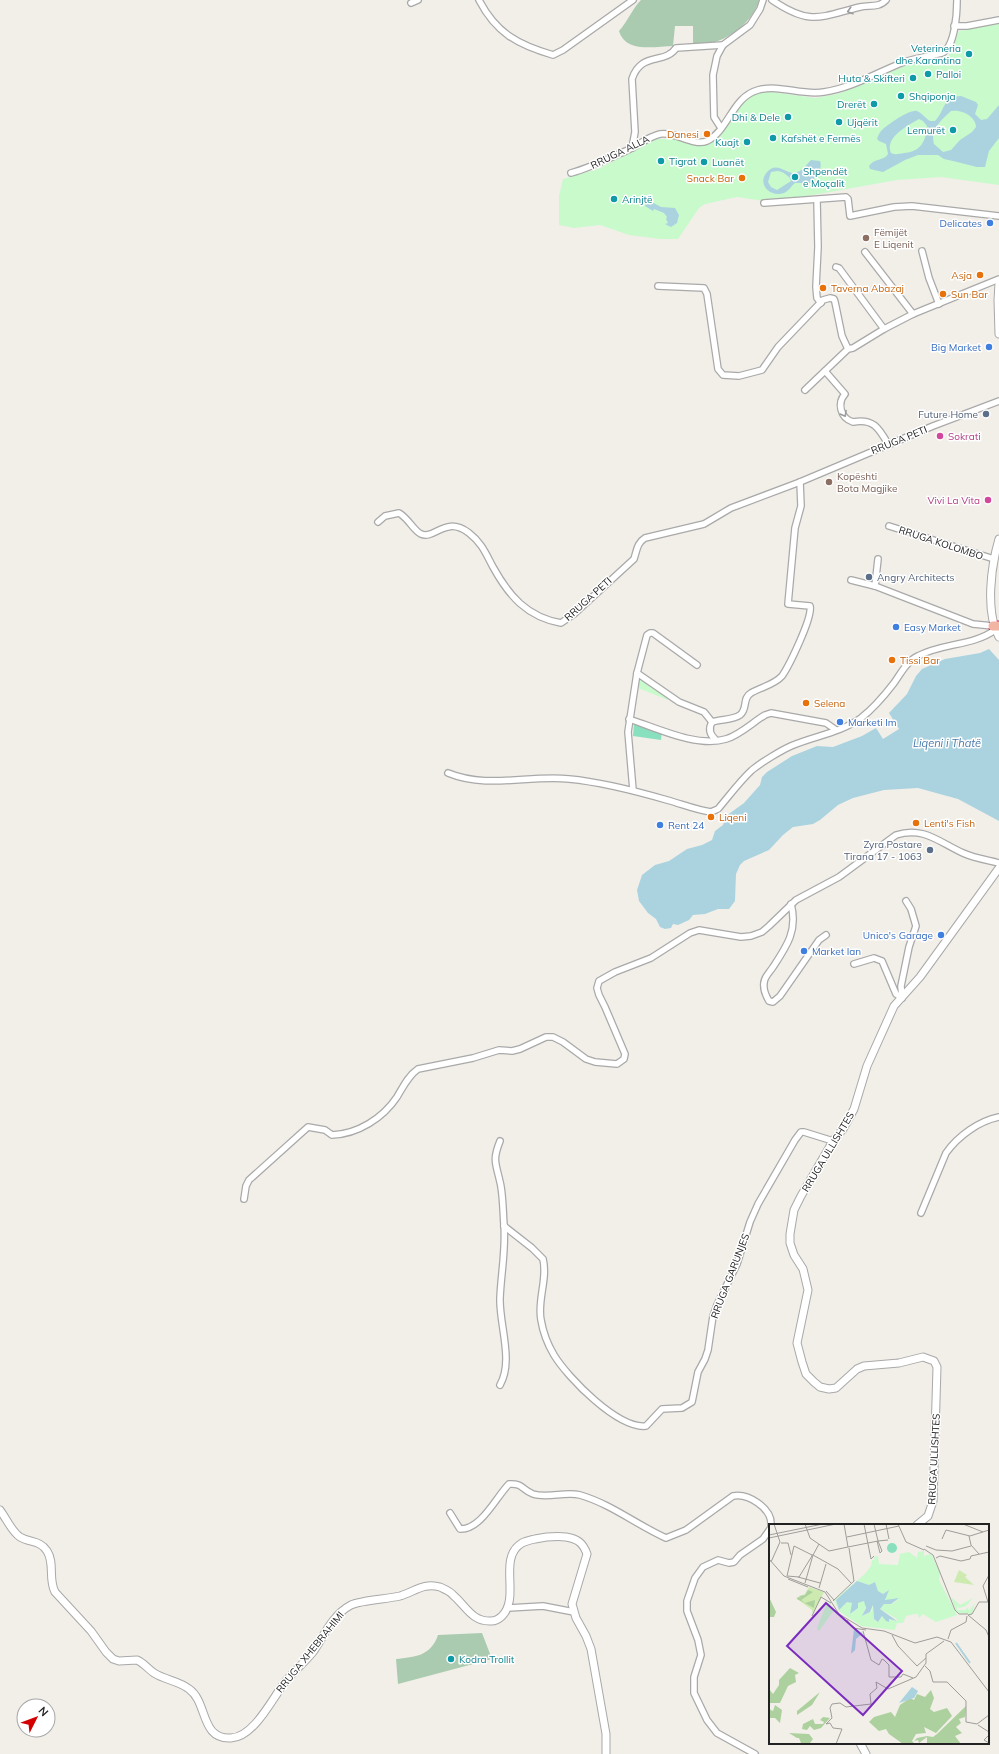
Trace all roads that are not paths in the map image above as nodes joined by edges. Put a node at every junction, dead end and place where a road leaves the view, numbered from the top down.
1 (418, 0) edge
2 (479, 0) edge
3 (633, 0) edge
4 (762, 0) edge
5 (772, 0) edge
6 (886, 0) edge
7 (957, 0) edge
8 (411, 3) dead end
9 (999, 20) edge
10 (954, 26) junction
11 (723, 45) junction
12 (721, 128) junction
13 (632, 148) junction
14 (571, 173) dead end
15 (817, 200) junction
16 (764, 203) dead end
17 (999, 216) edge
18 (922, 251) dead end
19 (865, 252) dead end
20 (836, 267) dead end
21 (999, 279) edge
22 (999, 283) edge
23 (658, 286) dead end
24 (821, 303) junction
25 (939, 304) junction
26 (913, 314) junction
27 (884, 329) junction
28 (999, 334) edge
29 (848, 349) junction
30 (824, 371) junction
31 (805, 390) dead end
32 (999, 401) edge
33 (888, 444) junction
34 (800, 482) junction
35 (378, 522) dead end
36 (889, 526) dead end
37 (999, 539) edge
38 (878, 559) dead end
39 (994, 559) junction
40 (851, 580) dead end
41 (875, 586) junction
42 (996, 627) edge
43 (999, 638) edge
44 (697, 665) dead end
45 (637, 673) junction
46 (629, 719) junction
47 (712, 722) junction
48 (836, 730) junction
49 (716, 740) junction
50 (448, 773) dead end
51 (633, 790) junction
52 (999, 863) edge
53 (999, 868) edge
54 (906, 901) dead end
55 (791, 904) junction
56 (826, 935) dead end
57 (854, 964) dead end
58 (902, 998) junction
59 (999, 1117) edge
60 (500, 1141) dead end
61 (833, 1141) junction
62 (244, 1199) dead end
63 (921, 1213) dead end
64 (504, 1226) junction
65 (500, 1385) dead end
66 (0, 1510) edge
67 (450, 1513) dead end
68 (771, 1524) edge
69 (918, 1524) edge
70 (769, 1530) edge
71 (508, 1608) junction
72 (574, 1612) junction
73 (861, 1744) edge
74 (606, 1754) edge
75 (755, 1754) edge
76 (866, 1754) edge

1 - 8 street
2 - 3 street
4 - 11 street
6 -> 5 street
7 - 10 street, RRUGA ALLA
9 - 10 street
10 - 12 street, RRUGA ALLA
11 - 12 street
11 - 13 street
12 - 13 street, RRUGA ALLA
13 - 14 street, RRUGA ALLA
15 - 16 street
15 - 17 street
15 - 24 street
18 - 25 street
19 - 26 street
20 - 27 street
21 - 25 street
22 - 28 street
23 - 24 street
24 - 29 street
25 - 26 street
26 - 27 street
27 - 29 street
29 - 30 street
30 - 31 street
30 -> 33 street
32 - 33 street, RRUGA PETI
33 - 34 street, RRUGA PETI
34 - 35 street, RRUGA PETI
34 - 47 street
36 - 39 street, RRUGA KOLOMBO
37 - 39 street
38 - 41 street
39 - 42 street
40 - 41 street
41 - 42 street
42 - 43 street
42 - 48 street
44 - 45 street
45 - 46 street
45 - 47 street
46 - 49 street
46 - 51 street
47 - 49 street
48 - 49 street
48 - 51 street
50 - 51 street
52 - 55 street
53 - 58 street, RRUGA ULLISHTES
54 - 58 street
55 - 56 street
55 - 62 street
57 - 58 street
58 - 61 street, RRUGA ULLISHTES
59 - 63 street
60 - 64 street
61 - 64 street, RRUGA GARUNJES
61 - 69 street, RRUGA ULLISHTES
64 - 65 street
66 - 71 street, RRUGA XHEBRAHIMI
67 - 68 street
70 - 75 street
71 - 72 street
71 - 72 street
72 - 74 street
73 - 76 street

